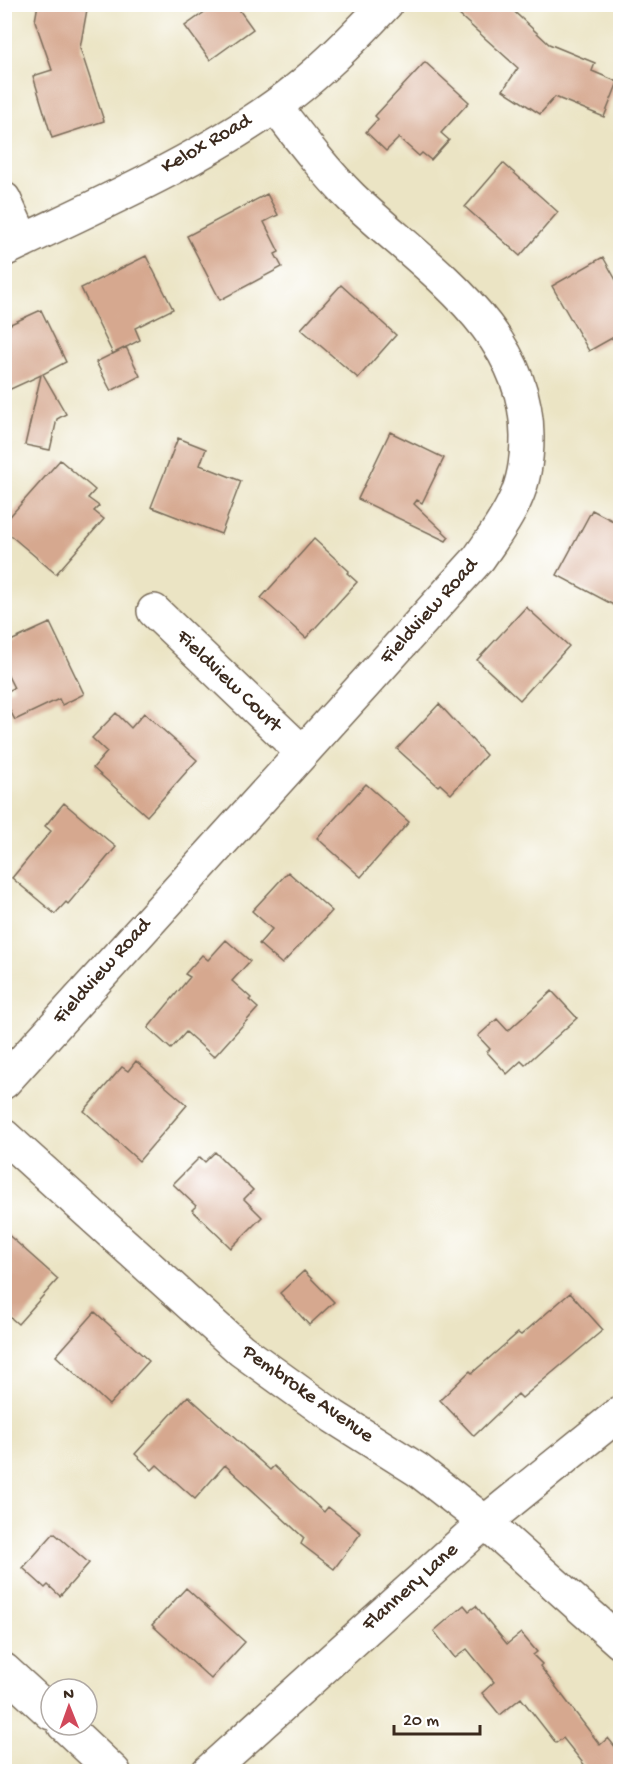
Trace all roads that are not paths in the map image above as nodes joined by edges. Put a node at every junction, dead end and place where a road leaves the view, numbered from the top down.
1 (386, 4) edge
2 (275, 106) junction
3 (4, 199) edge
4 (14, 245) edge
5 (154, 611) dead end
6 (302, 752) junction
7 (4, 1082) edge
8 (4, 1136) edge
9 (621, 1413) edge
10 (485, 1522) junction
11 (621, 1642) edge
12 (4, 1670) edge
13 (39, 1702) edge
14 (77, 1737) edge
15 (114, 1772) edge
16 (208, 1772) edge

1 - 2 street, Kelox Road
2 - 4 street, Kelox Road
2 - 6 street, Fieldview Road
3 - 4 street
5 - 6 street, Fieldview Court
6 - 7 street, Fieldview Road
8 - 10 street, Pembroke Avenue
9 - 10 street, Flannery Lane
10 - 11 street, Pembroke Avenue
10 - 16 street, Flannery Lane
12 - 13 street
14 - 15 street

